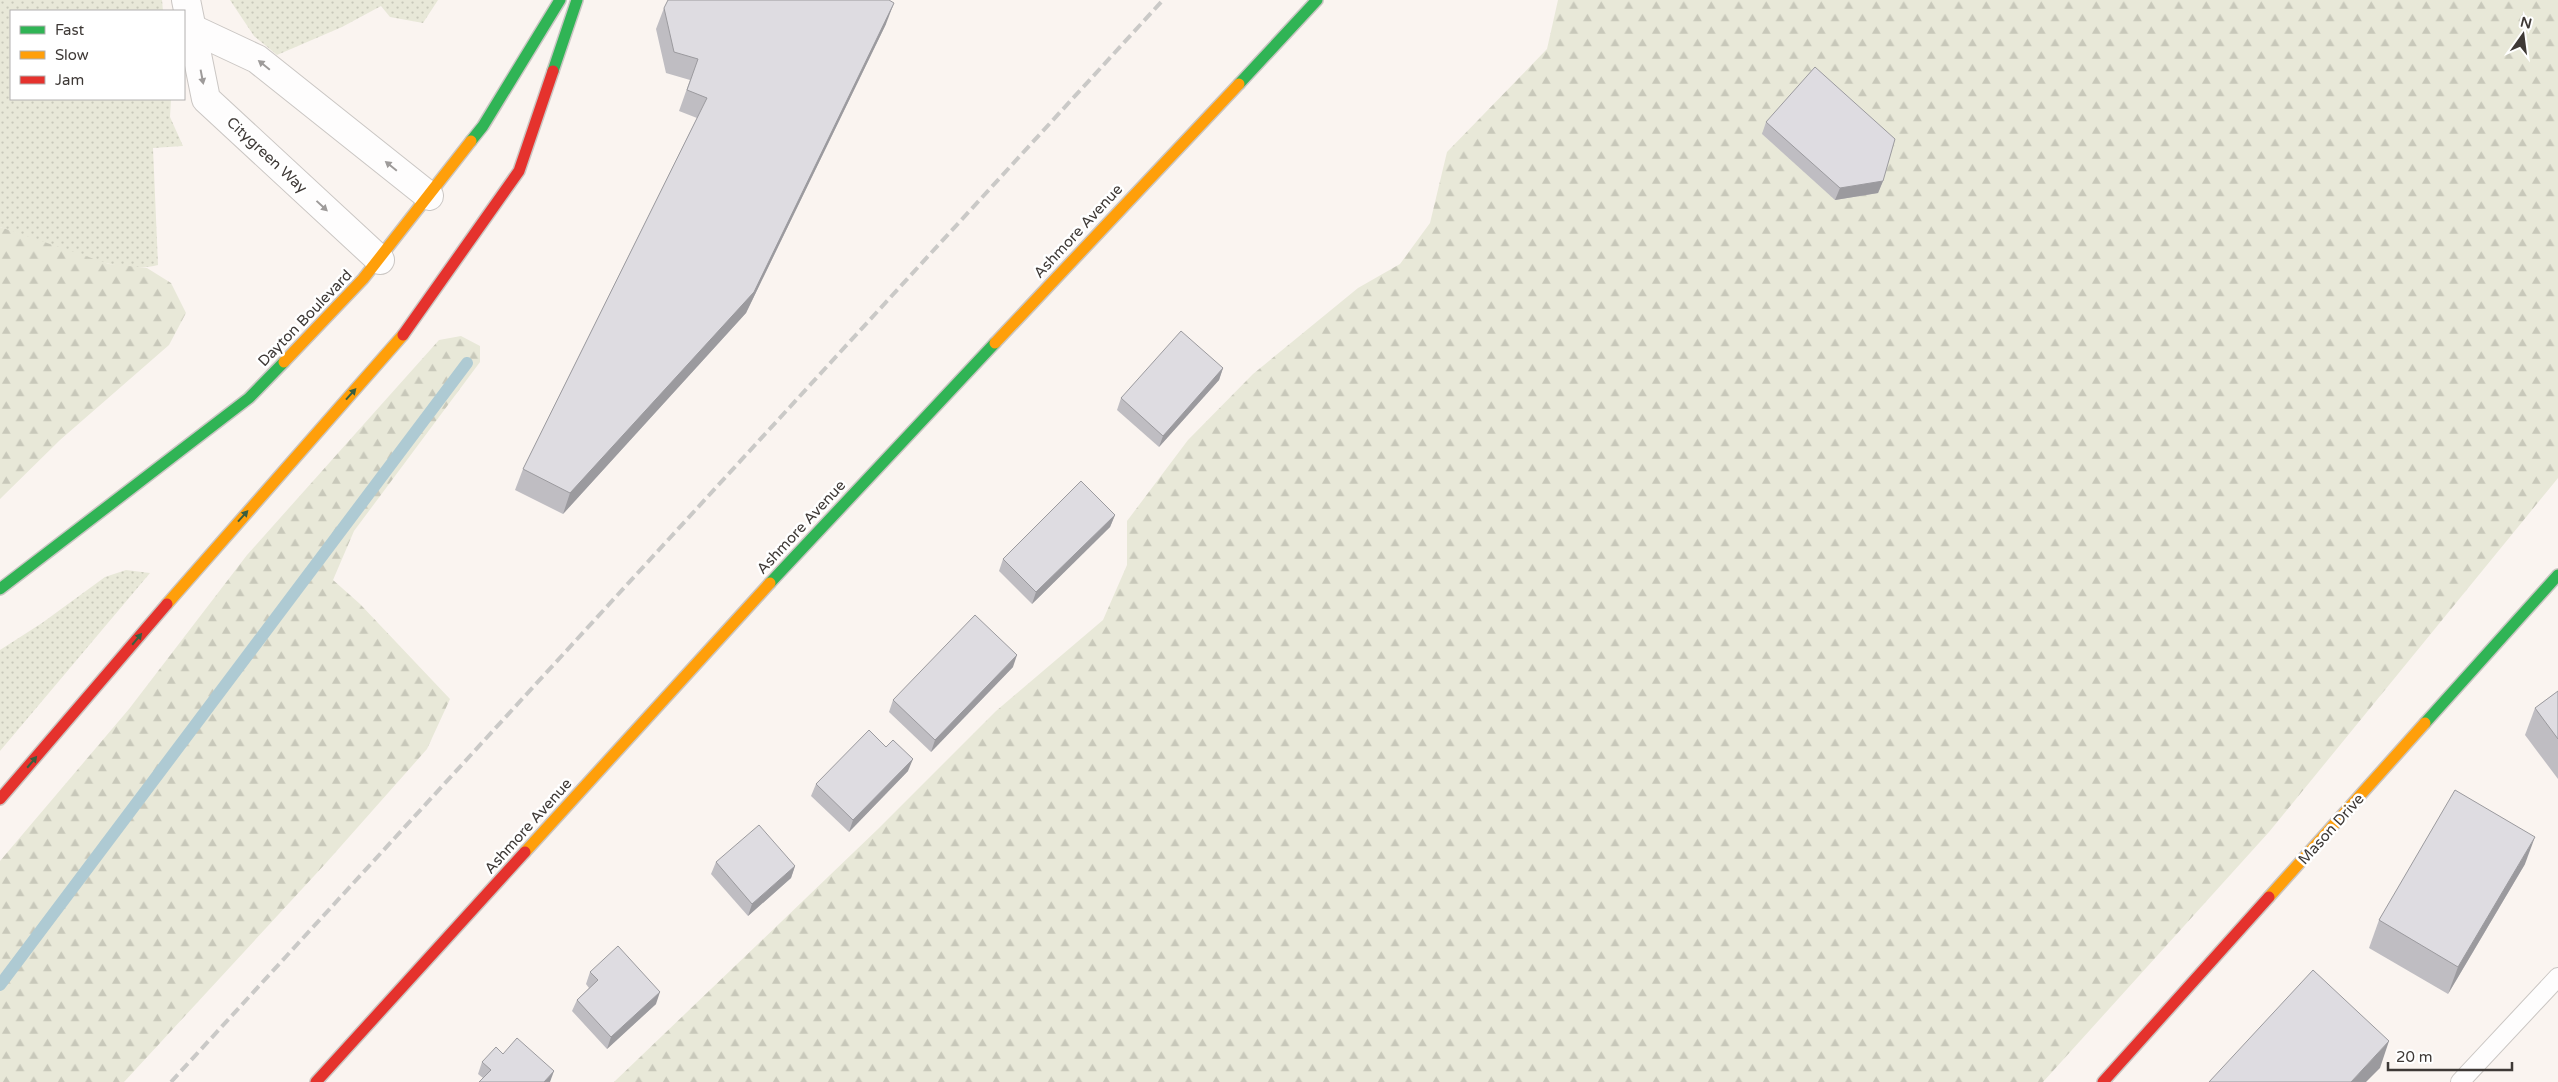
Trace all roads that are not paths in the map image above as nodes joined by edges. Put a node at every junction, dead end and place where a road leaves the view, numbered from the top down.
1 (186, 0) edge
2 (560, 0) edge
3 (576, 0) edge
4 (1317, 0) edge
5 (193, 29) junction
6 (429, 196) junction
7 (380, 260) junction
8 (2558, 575) edge
9 (0, 589) edge
10 (0, 800) edge
11 (2558, 977) edge
12 (316, 1082) edge
13 (2103, 1082) edge
14 (2460, 1082) edge

1 - 5 street, Citygreen Way
2 - 6 main road, Dayton Boulevard
10 -> 3 main road
4 - 12 main road, Ashmore Avenue
6 -> 5 street
5 -> 7 street, Citygreen Way
6 - 7 main road, Dayton Boulevard
7 - 9 main road, Dayton Boulevard
8 - 13 main road, Mason Drive
11 - 14 lane

